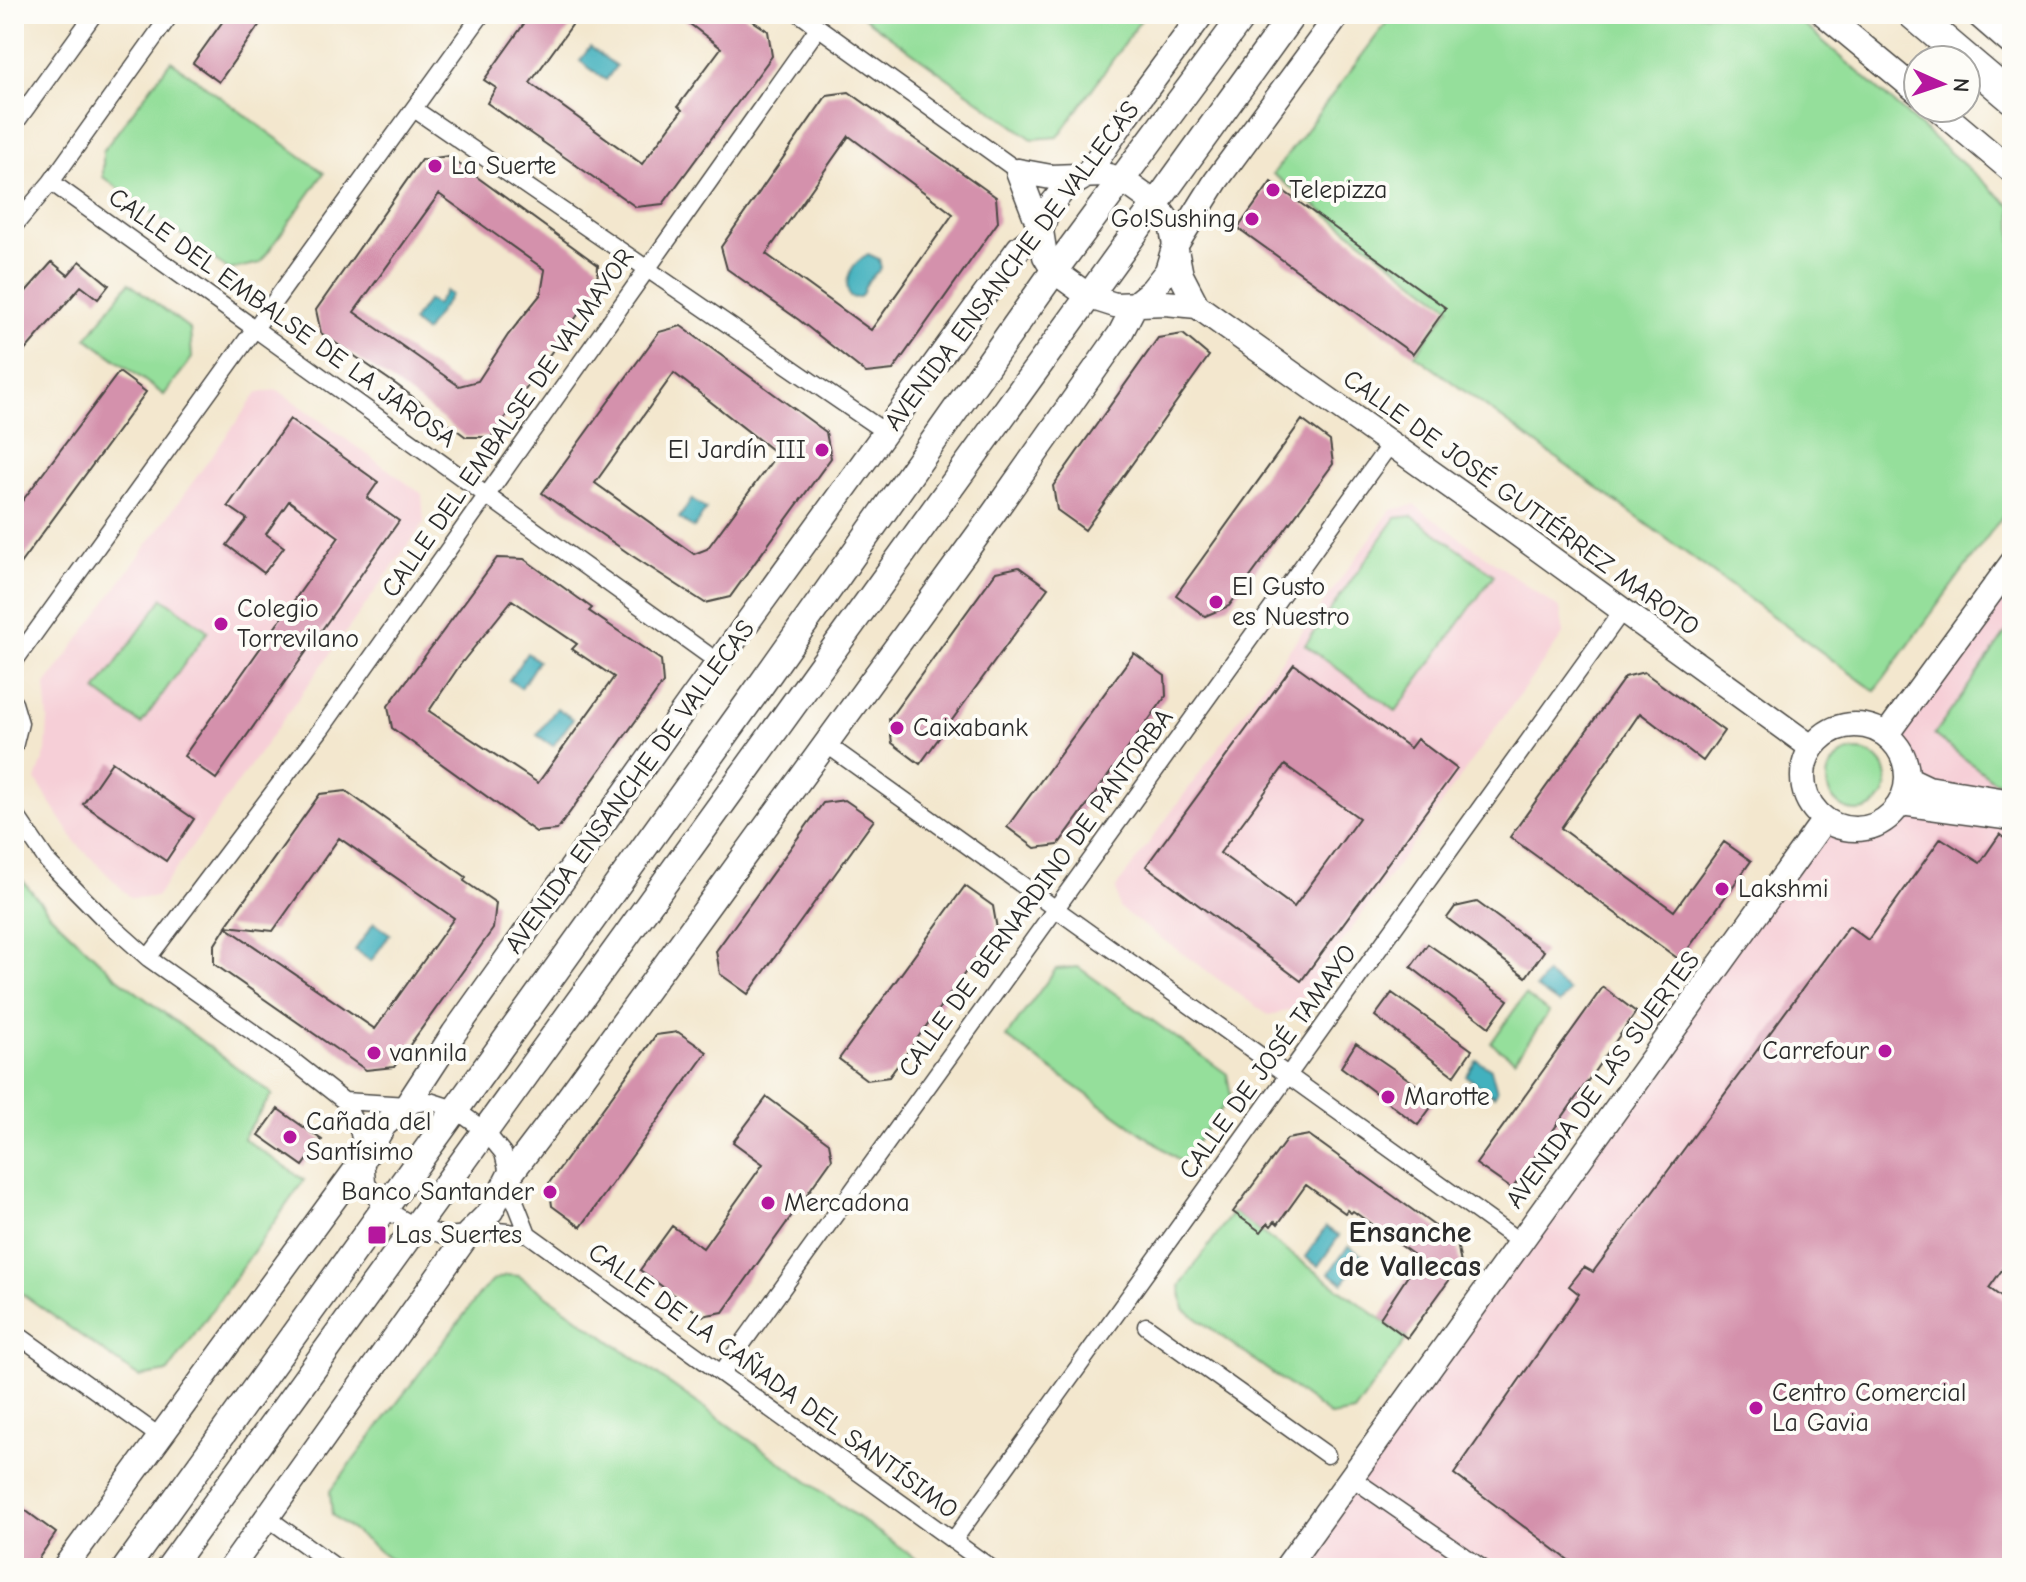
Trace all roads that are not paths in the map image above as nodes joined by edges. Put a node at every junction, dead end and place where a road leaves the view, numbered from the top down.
1 (94, 14) edge
2 (171, 14) edge
3 (482, 14) edge
4 (800, 14) edge
5 (1202, 14) edge
6 (1244, 14) edge
7 (1293, 14) edge
8 (1339, 14) edge
9 (1824, 14) edge
10 (1913, 14) edge
11 (1982, 14) edge
12 (818, 28) junction
13 (2012, 40) edge
14 (1902, 79) edge
15 (2012, 98) edge
16 (414, 109) junction
17 (1956, 124) edge
18 (14, 125) edge
19 (1018, 171) junction
20 (2012, 171) edge
21 (1086, 176) junction
22 (1121, 179) junction
23 (51, 182) junction
24 (1156, 204) junction
25 (14, 226) edge
26 (1041, 231) junction
27 (1174, 248) junction
28 (647, 268) junction
29 (1054, 271) junction
30 (1090, 297) junction
31 (1136, 303) junction
32 (1197, 306) junction
33 (257, 328) junction
34 (885, 432) junction
35 (1391, 443) junction
36 (488, 497) junction
37 (2012, 563) edge
38 (1622, 611) junction
39 (14, 662) edge
40 (718, 662) junction
41 (14, 703) edge
42 (1886, 735) junction
43 (826, 744) junction
44 (14, 747) edge
45 (1811, 747) junction
46 (1907, 778) junction
47 (2012, 802) edge
48 (1901, 803) junction
49 (14, 812) edge
50 (2012, 818) edge
51 (1824, 820) junction
52 (1056, 907) junction
53 (148, 958) junction
54 (1288, 1074) junction
55 (344, 1101) junction
56 (407, 1105) junction
57 (455, 1109) junction
58 (485, 1131) junction
59 (365, 1157) junction
60 (509, 1176) junction
61 (383, 1208) junction
62 (416, 1227) junction
63 (469, 1233) junction
64 (528, 1234) junction
65 (1520, 1242) junction
66 (1146, 1326) dead end
67 (14, 1332) edge
68 (722, 1372) junction
69 (159, 1436) junction
70 (1327, 1455) dead end
71 (1352, 1478) junction
72 (268, 1518) junction
73 (953, 1541) junction
74 (64, 1568) edge
75 (126, 1568) edge
76 (169, 1568) edge
77 (231, 1568) edge
78 (337, 1568) edge
79 (991, 1568) edge
80 (1286, 1568) edge
81 (1482, 1568) edge

1 - 18 street
2 - 23 street
3 - 16 street
4 - 12 street
5 - 21 street, AVENIDA ENSANCHE DE VALLECAS
6 - 22 main road, AVENIDA ENSANCHE DE VALLECAS
7 - 24 main road
8 - 27 street
9 - 14 street
10 - 15 highway
11 - 13 highway
12 - 19 street
12 - 28 street, CALLE DEL EMBALSE DE VALMAYOR
16 - 28 street
16 - 33 street
17 - 20 street
19 - 21 street
19 - 26 street
21 - 22 street
21 - 26 street, AVENIDA ENSANCHE DE VALLECAS
22 - 24 street, CALLE DE JOSÉ GUTIÉRREZ MAROTO
22 - 29 main road, AVENIDA ENSANCHE DE VALLECAS
23 - 25 street
23 - 33 street, CALLE DEL EMBALSE DE LA JAROSA
24 - 27 street, CALLE DE JOSÉ GUTIÉRREZ MAROTO
24 - 30 main road
26 - 29 street
26 - 34 street, AVENIDA ENSANCHE DE VALLECAS
27 - 31 street
27 - 32 street, CALLE DE JOSÉ GUTIÉRREZ MAROTO
28 - 34 street
28 - 36 street, CALLE DEL EMBALSE DE VALMAYOR
29 - 30 street
29 - 57 main road, AVENIDA ENSANCHE DE VALLECAS
30 - 31 street
30 - 58 main road
31 - 32 street
31 - 43 street
32 - 35 street, CALLE DE JOSÉ GUTIÉRREZ MAROTO
33 - 36 street, CALLE DEL EMBALSE DE LA JAROSA
33 - 39 street
34 - 40 street, AVENIDA ENSANCHE DE VALLECAS
35 - 38 street, CALLE DE JOSÉ GUTIÉRREZ MAROTO
35 - 52 street, CALLE DE BERNARDINO DE PANTORBA
36 - 40 street, CALLE DEL EMBALSE DE LA JAROSA
36 - 53 street, CALLE DEL EMBALSE DE VALMAYOR
37 - 42 street
38 - 45 street, CALLE DE JOSÉ GUTIÉRREZ MAROTO
38 - 54 street, CALLE DE JOSÉ TAMAYO
40 - 56 street, AVENIDA ENSANCHE DE VALLECAS
41 - 44 street
42 - 45 street
42 - 46 street
43 - 52 street
43 - 60 street
45 - 51 street
46 - 47 street
46 - 48 street
48 - 50 street
48 - 51 street
49 - 53 street
51 - 65 street, AVENIDA DE LAS SUERTES
52 - 54 street
52 - 68 street, CALLE DE BERNARDINO DE PANTORBA
53 - 55 street
54 - 65 street
54 - 73 street, CALLE DE JOSÉ TAMAYO
55 - 56 street
55 - 59 street
56 - 57 street
56 - 59 street, AVENIDA ENSANCHE DE VALLECAS
57 - 58 street
57 - 61 main road, AVENIDA ENSANCHE DE VALLECAS
58 - 60 street
58 - 62 main road
59 - 61 street
59 - 69 street, AVENIDA ENSANCHE DE VALLECAS
60 - 63 street
60 - 64 street
61 - 62 street
61 - 75 main road, AVENIDA ENSANCHE DE VALLECAS
62 - 63 street
62 - 76 main road
63 - 64 street
63 - 72 street
64 - 68 street, CALLE DE LA CAÑADA DEL SANTÍSIMO
65 - 71 street, AVENIDA DE LAS SUERTES
66 - 70 street
67 - 69 street
68 - 73 street, CALLE DE LA CAÑADA DEL SANTÍSIMO
69 - 74 street, AVENIDA ENSANCHE DE VALLECAS
71 - 80 street, AVENIDA DE LAS SUERTES
71 - 81 street
72 - 77 street
72 - 78 street
73 - 79 street, CALLE DE LA CAÑADA DEL SANTÍSIMO

